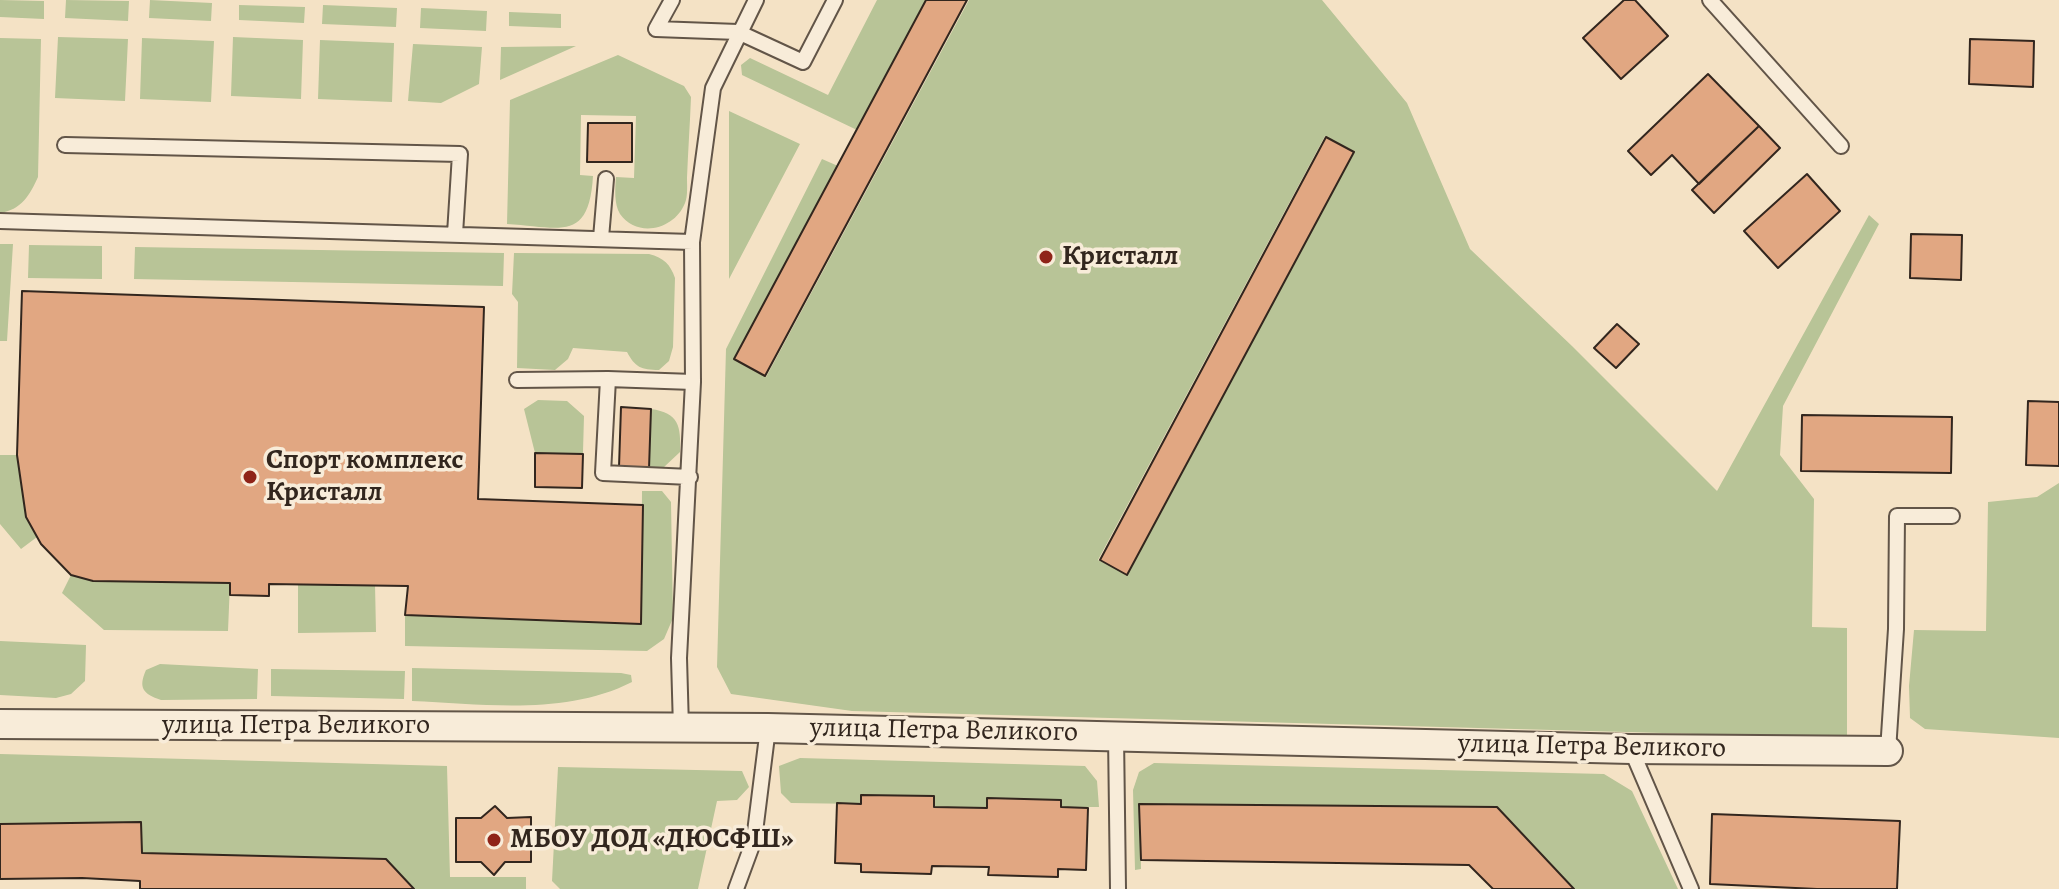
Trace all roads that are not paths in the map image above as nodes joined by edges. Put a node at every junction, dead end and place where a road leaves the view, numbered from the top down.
1 (672, 0) edge
2 (756, 0) edge
3 (835, 0) edge
4 (1710, 0) edge
5 (738, 32) junction
6 (65, 145) dead end
7 (1841, 146) dead end
8 (606, 179) dead end
9 (0, 221) edge
10 (455, 234) junction
11 (601, 238) junction
12 (692, 242) junction
13 (608, 379) junction
14 (517, 380) dead end
15 (693, 382) junction
16 (690, 477) junction
17 (1952, 516) dead end
18 (0, 724) edge
19 (681, 728) junction
20 (768, 728) junction
21 (1116, 735) junction
22 (1631, 749) junction
23 (1888, 751) joint
24 (736, 889) edge
25 (1118, 889) edge
26 (1691, 889) edge

1 - 5 lane
2 - 5 lane
3 - 5 lane
4 - 7 lane
5 - 12 lane
6 - 10 lane
8 - 11 lane
9 - 10 lane
10 - 11 lane
11 - 12 lane
12 - 15 lane
13 - 14 lane
13 - 15 lane
13 - 16 lane
15 - 16 lane
16 - 19 lane
17 - 23 lane
18 - 19 street, улица Петра Великого
19 - 20 street, улица Петра Великого
20 - 21 street, улица Петра Великого
20 - 24 lane
21 - 22 street, улица Петра Великого
21 - 25 lane
22 - 23 street, улица Петра Великого
22 - 26 lane

